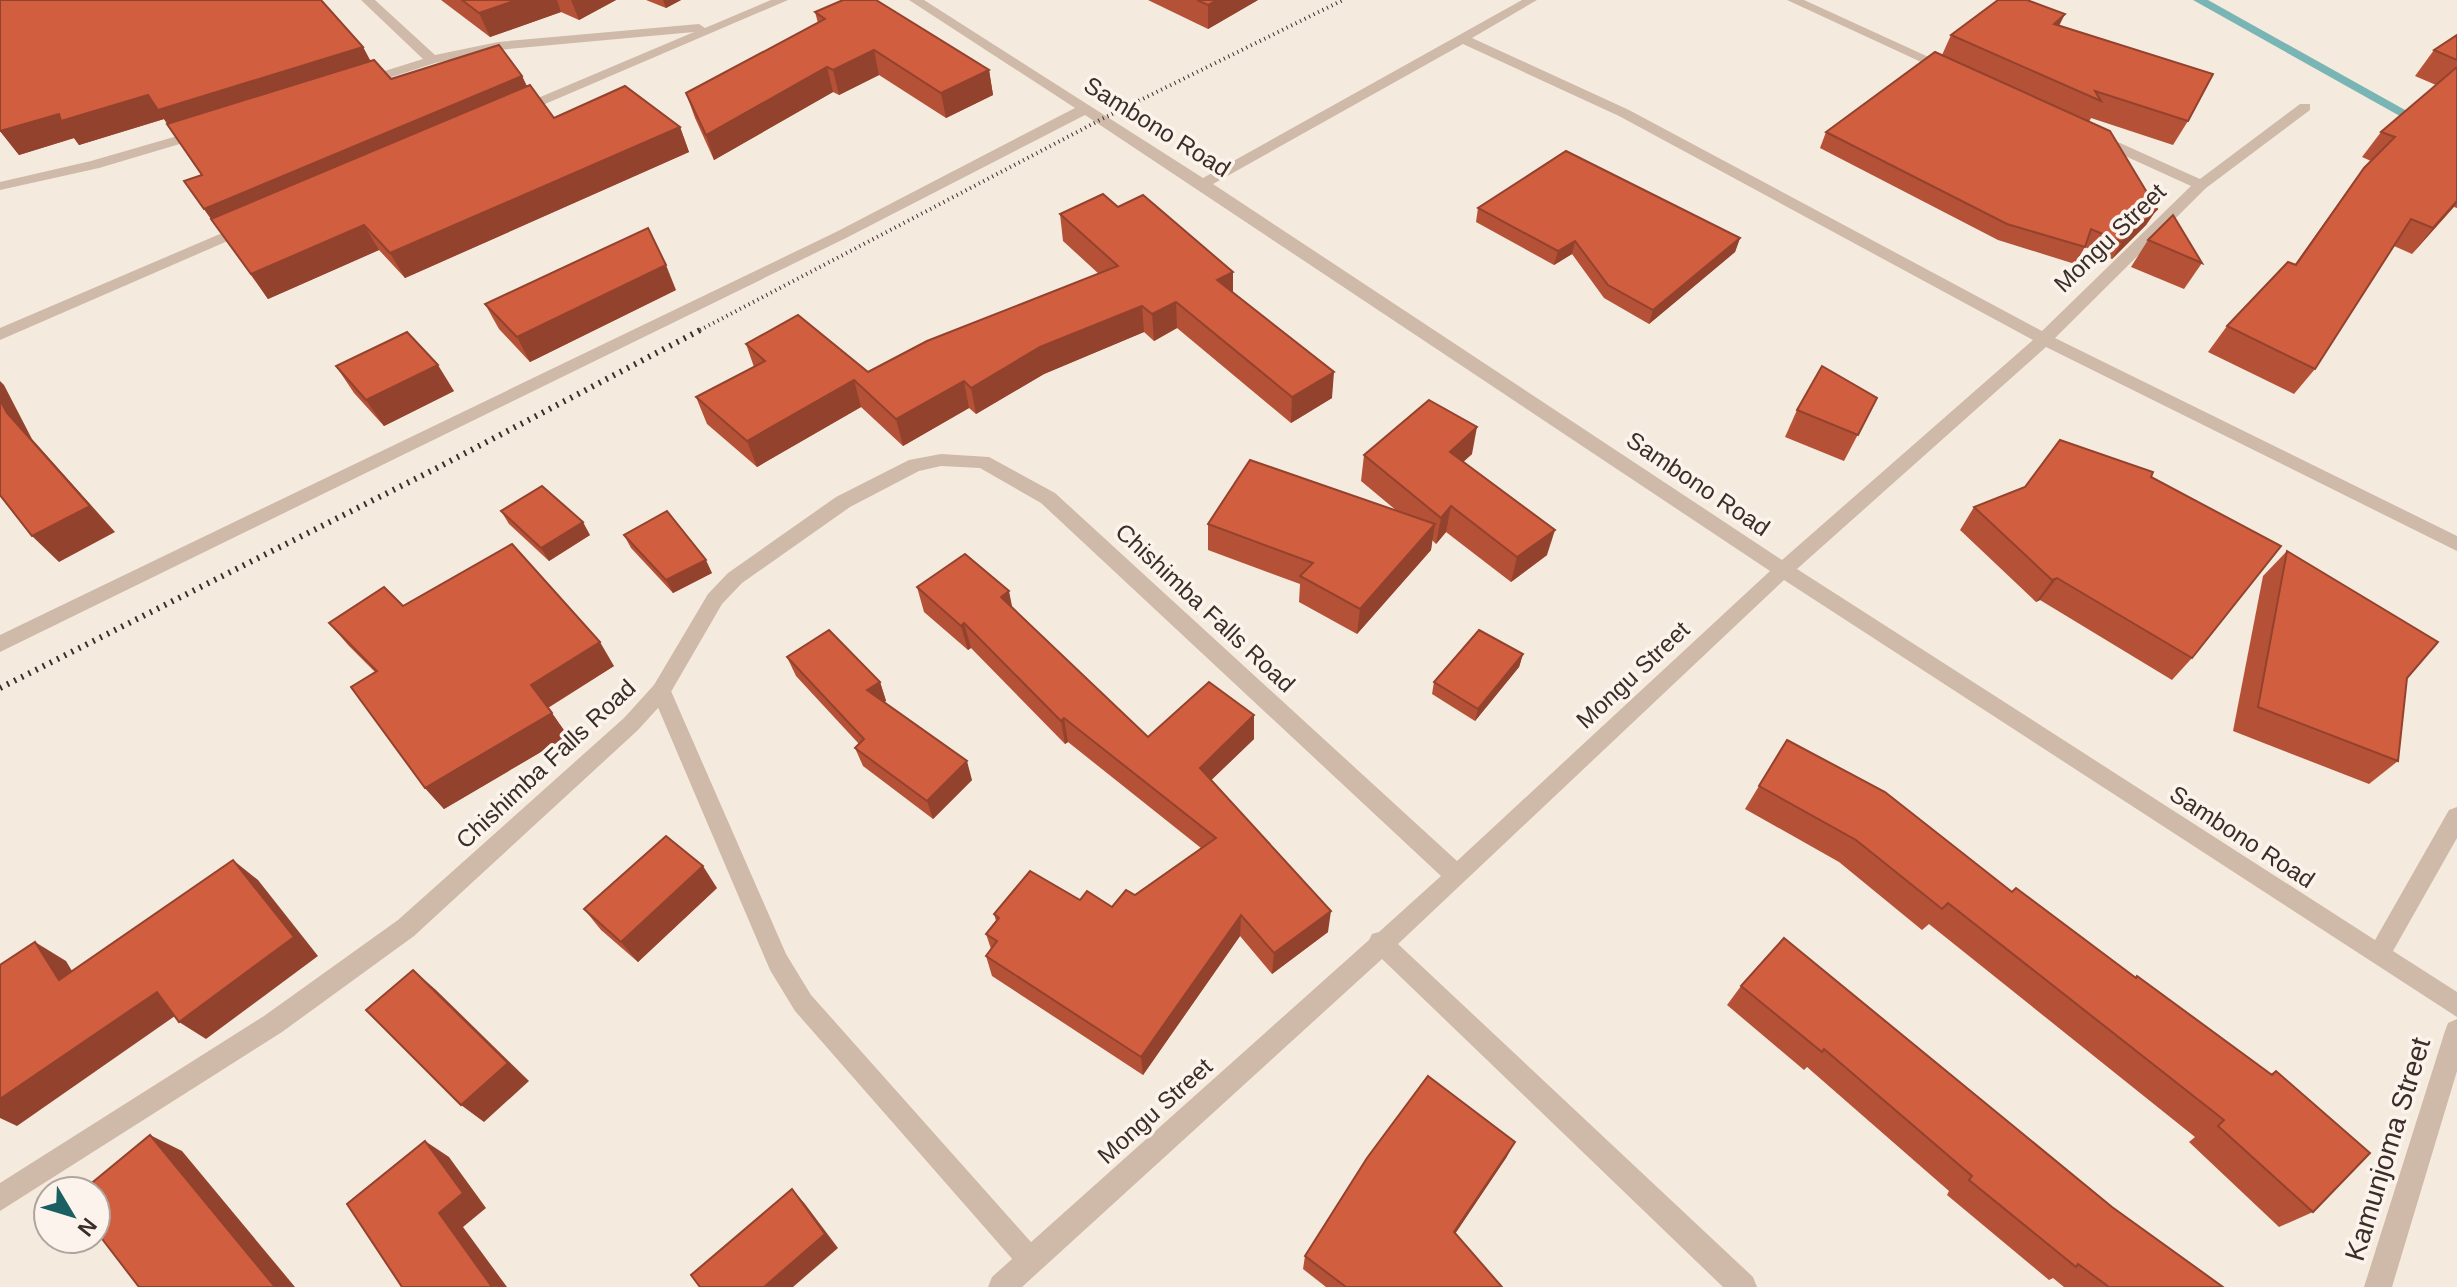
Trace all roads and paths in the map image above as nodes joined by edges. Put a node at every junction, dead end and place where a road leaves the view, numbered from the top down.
1 (367, 0) edge
2 (782, 0) edge
3 (1531, 0) edge
4 (1793, 0) edge
5 (920, 1) edge
6 (719, 26) junction
7 (1463, 39) junction
8 (432, 60) junction
9 (1959, 74) edge
10 (344, 88) edge
11 (2305, 107) dead end
12 (1083, 110) junction
13 (501, 119) edge
14 (225, 126) edge
15 (2087, 133) edge
16 (1203, 184) junction
17 (2201, 185) junction
18 (0, 186) edge
19 (261, 222) edge
20 (0, 334) edge
21 (2044, 339) junction
22 (2457, 544) edge
23 (1783, 570) junction
24 (0, 644) edge
25 (661, 691) junction
26 (2457, 817) edge
27 (1457, 876) junction
28 (1380, 942) junction
29 (2379, 954) junction
30 (2457, 1006) edge
31 (2457, 1031) edge
32 (0, 1198) edge
33 (1030, 1260) junction
34 (1002, 1287) edge
35 (1743, 1287) edge
36 (2378, 1287) edge

1 - 8 street
2 - 6 street
3 - 7 street
4 - 9 street
5 - 12 street, Sambono Road
6 - 8 street
6 - 13 street
7 - 16 street
7 - 21 street
8 - 10 street
11 - 17 street, Mongu Street
12 - 16 street, Sambono Road
12 - 24 street
14 - 18 street
15 - 17 street
16 - 23 street, Sambono Road
17 - 21 street, Mongu Street
19 - 20 street
21 - 22 street
21 - 23 street, Mongu Street
23 - 27 street, Mongu Street
23 - 29 street, Sambono Road
25 - 27 street, Chishimba Falls Road
25 - 32 street, Chishimba Falls Road
25 - 33 street
26 - 29 street
27 - 28 street, Mongu Street
28 - 33 street, Mongu Street
28 - 35 street
29 - 30 street, Sambono Road
31 - 36 street, Kamunjoma Street
33 - 34 street, Mongu Street

